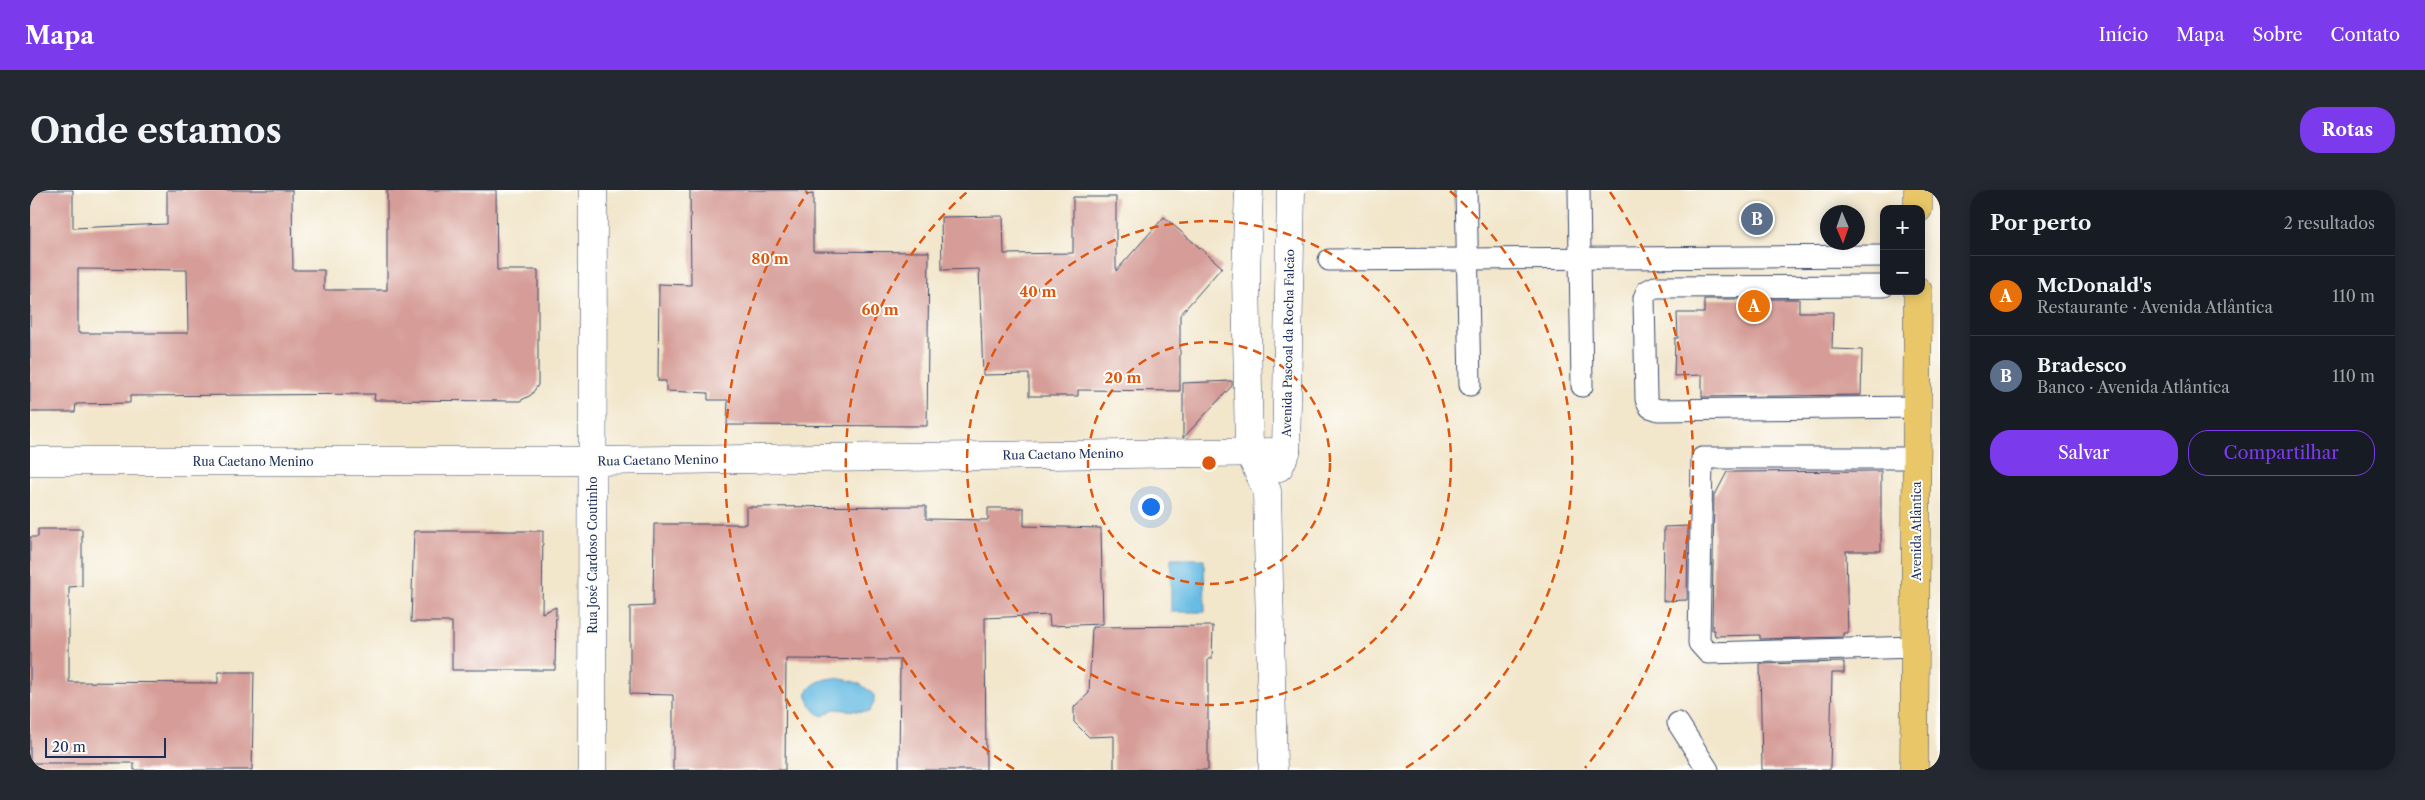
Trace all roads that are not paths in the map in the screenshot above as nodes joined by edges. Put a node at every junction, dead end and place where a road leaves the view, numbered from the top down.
1 (593, 190) edge
2 (1249, 190) edge
3 (1291, 190) edge
4 (1466, 190) edge
5 (1580, 190) edge
6 (1918, 190) edge
7 (1918, 205) edge
8 (1880, 256) edge
9 (1580, 258) junction
10 (1467, 259) junction
11 (1328, 260) dead end
12 (1880, 286) edge
13 (1918, 295) edge
14 (1470, 385) dead end
15 (1582, 386) dead end
16 (1918, 407) junction
17 (1249, 452) junction
18 (1286, 452) junction
19 (1916, 458) junction
20 (30, 461) edge
21 (592, 461) junction
22 (1268, 491) junction
23 (1916, 648) junction
24 (1678, 723) dead end
25 (592, 770) edge
26 (1272, 770) edge
27 (1708, 770) edge
28 (1914, 770) edge

1 - 21 street, Rua José Cardoso Coutinho
2 - 17 street, Avenida Pascoal da Rocha Falcão
3 - 18 street, Avenida Pascoal da Rocha Falcão
4 - 10 lane
5 - 9 lane
6 - 7 main road
8 - 9 lane
9 - 10 lane
9 - 15 lane
10 - 11 lane
10 - 14 lane
12 - 16 lane
13 - 16 main road, Avenida Atlântica
16 - 19 main road, Avenida Atlântica
17 - 18 street, Rua Caetano Menino
17 - 21 street, Rua Caetano Menino
17 - 22 street, Avenida Pascoal da Rocha Falcão
18 - 22 street, Avenida Pascoal da Rocha Falcão
19 - 23 main road, Avenida Atlântica
19 - 23 lane
20 - 21 street, Rua Caetano Menino
21 - 25 street, Rua José Cardoso Coutinho
22 - 26 street, Avenida Pascoal da Rocha Falcão
23 - 28 main road, Avenida Atlântica
24 - 27 lane

